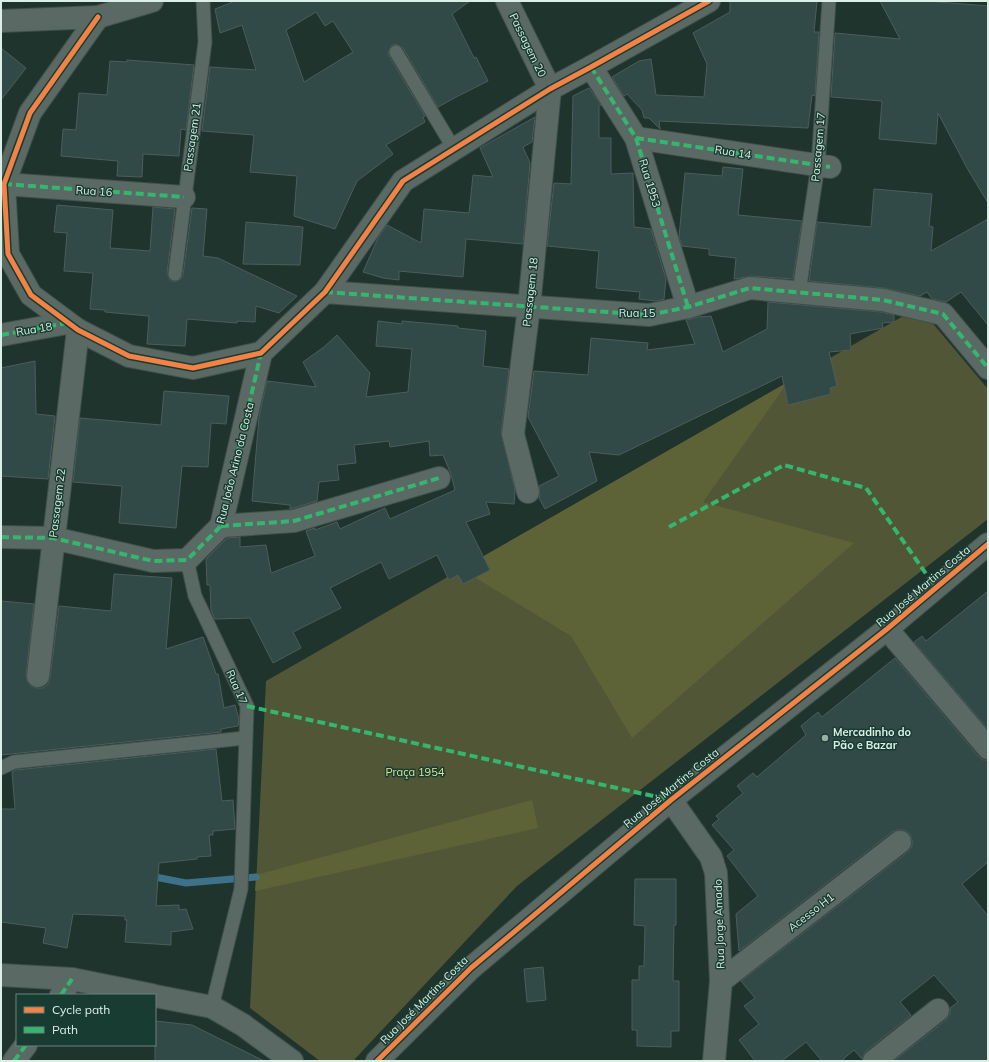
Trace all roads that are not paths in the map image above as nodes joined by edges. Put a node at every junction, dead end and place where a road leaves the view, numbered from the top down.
1 (152, 1) edge
2 (203, 1) edge
3 (507, 1) edge
4 (709, 1) edge
5 (829, 1) edge
6 (98, 17) junction
7 (1, 21) edge
8 (396, 52) dead end
9 (591, 67) junction
10 (550, 89) junction
11 (636, 138) junction
12 (454, 149) junction
13 (824, 166) junction
14 (4, 184) junction
15 (184, 197) junction
16 (175, 274) dead end
17 (325, 292) junction
18 (799, 292) junction
19 (529, 307) junction
20 (688, 307) junction
21 (72, 326) junction
22 (1, 335) edge
23 (261, 354) junction
24 (988, 368) edge
25 (439, 478) dead end
26 (528, 492) dead end
27 (221, 526) junction
28 (1, 537) edge
29 (53, 538) junction
30 (988, 544) edge
31 (187, 560) junction
32 (887, 629) junction
33 (38, 676) dead end
34 (245, 738) junction
35 (988, 748) edge
36 (1, 768) edge
37 (671, 800) junction
38 (900, 842) dead end
39 (1, 975) edge
40 (721, 981) junction
41 (66, 987) edge
42 (141, 994) edge
43 (156, 996) edge
44 (212, 1007) junction
45 (938, 1010) dead end
46 (25, 1046) edge
47 (14, 1061) edge
48 (292, 1061) edge
49 (377, 1061) edge
50 (714, 1061) edge
51 (874, 1061) edge

1 - 6 street
2 - 15 lane, Passagem 21
3 - 10 street, Passagem 20
4 - 9 street
5 - 13 lane, Passagem 17
6 - 7 street
6 - 14 street
8 - 12 lane
9 - 10 street
9 - 11 street, Rua 1953
10 - 12 street
10 - 19 street, Passagem 18
11 - 13 street, Rua 14
11 - 20 street, Rua 1953
12 - 17 street
13 - 18 lane, Passagem 17
14 - 15 street, Rua 16
14 - 21 street
15 - 16 lane, Passagem 21
17 - 19 street, Rua 15
17 - 23 street
18 - 20 street, Rua 15
18 - 24 street, Rua 15
19 - 20 street, Rua 15
19 - 26 street, Passagem 18
21 - 22 street, Rua 18
21 - 23 street
21 - 29 street, Passagem 22
23 - 27 street, Rua João Arino da Costa
25 - 27 street
27 - 31 street, Rua João Arino da Costa
28 - 29 street
29 - 31 street
29 - 33 street, Passagem 22
30 - 32 street, Rua José Martins Costa
31 - 34 lane, Rua 17
32 - 35 street
32 - 37 street, Rua José Martins Costa
34 - 36 lane
34 - 44 lane, Rua 17
37 - 40 street, Rua Jorge Amado
37 - 49 street, Rua José Martins Costa
38 - 40 street, Acesso H1
39 - 41 street
40 - 50 street, Rua Jorge Amado
41 - 42 street
43 - 44 street
44 - 48 street
45 - 51 street
46 - 47 street

